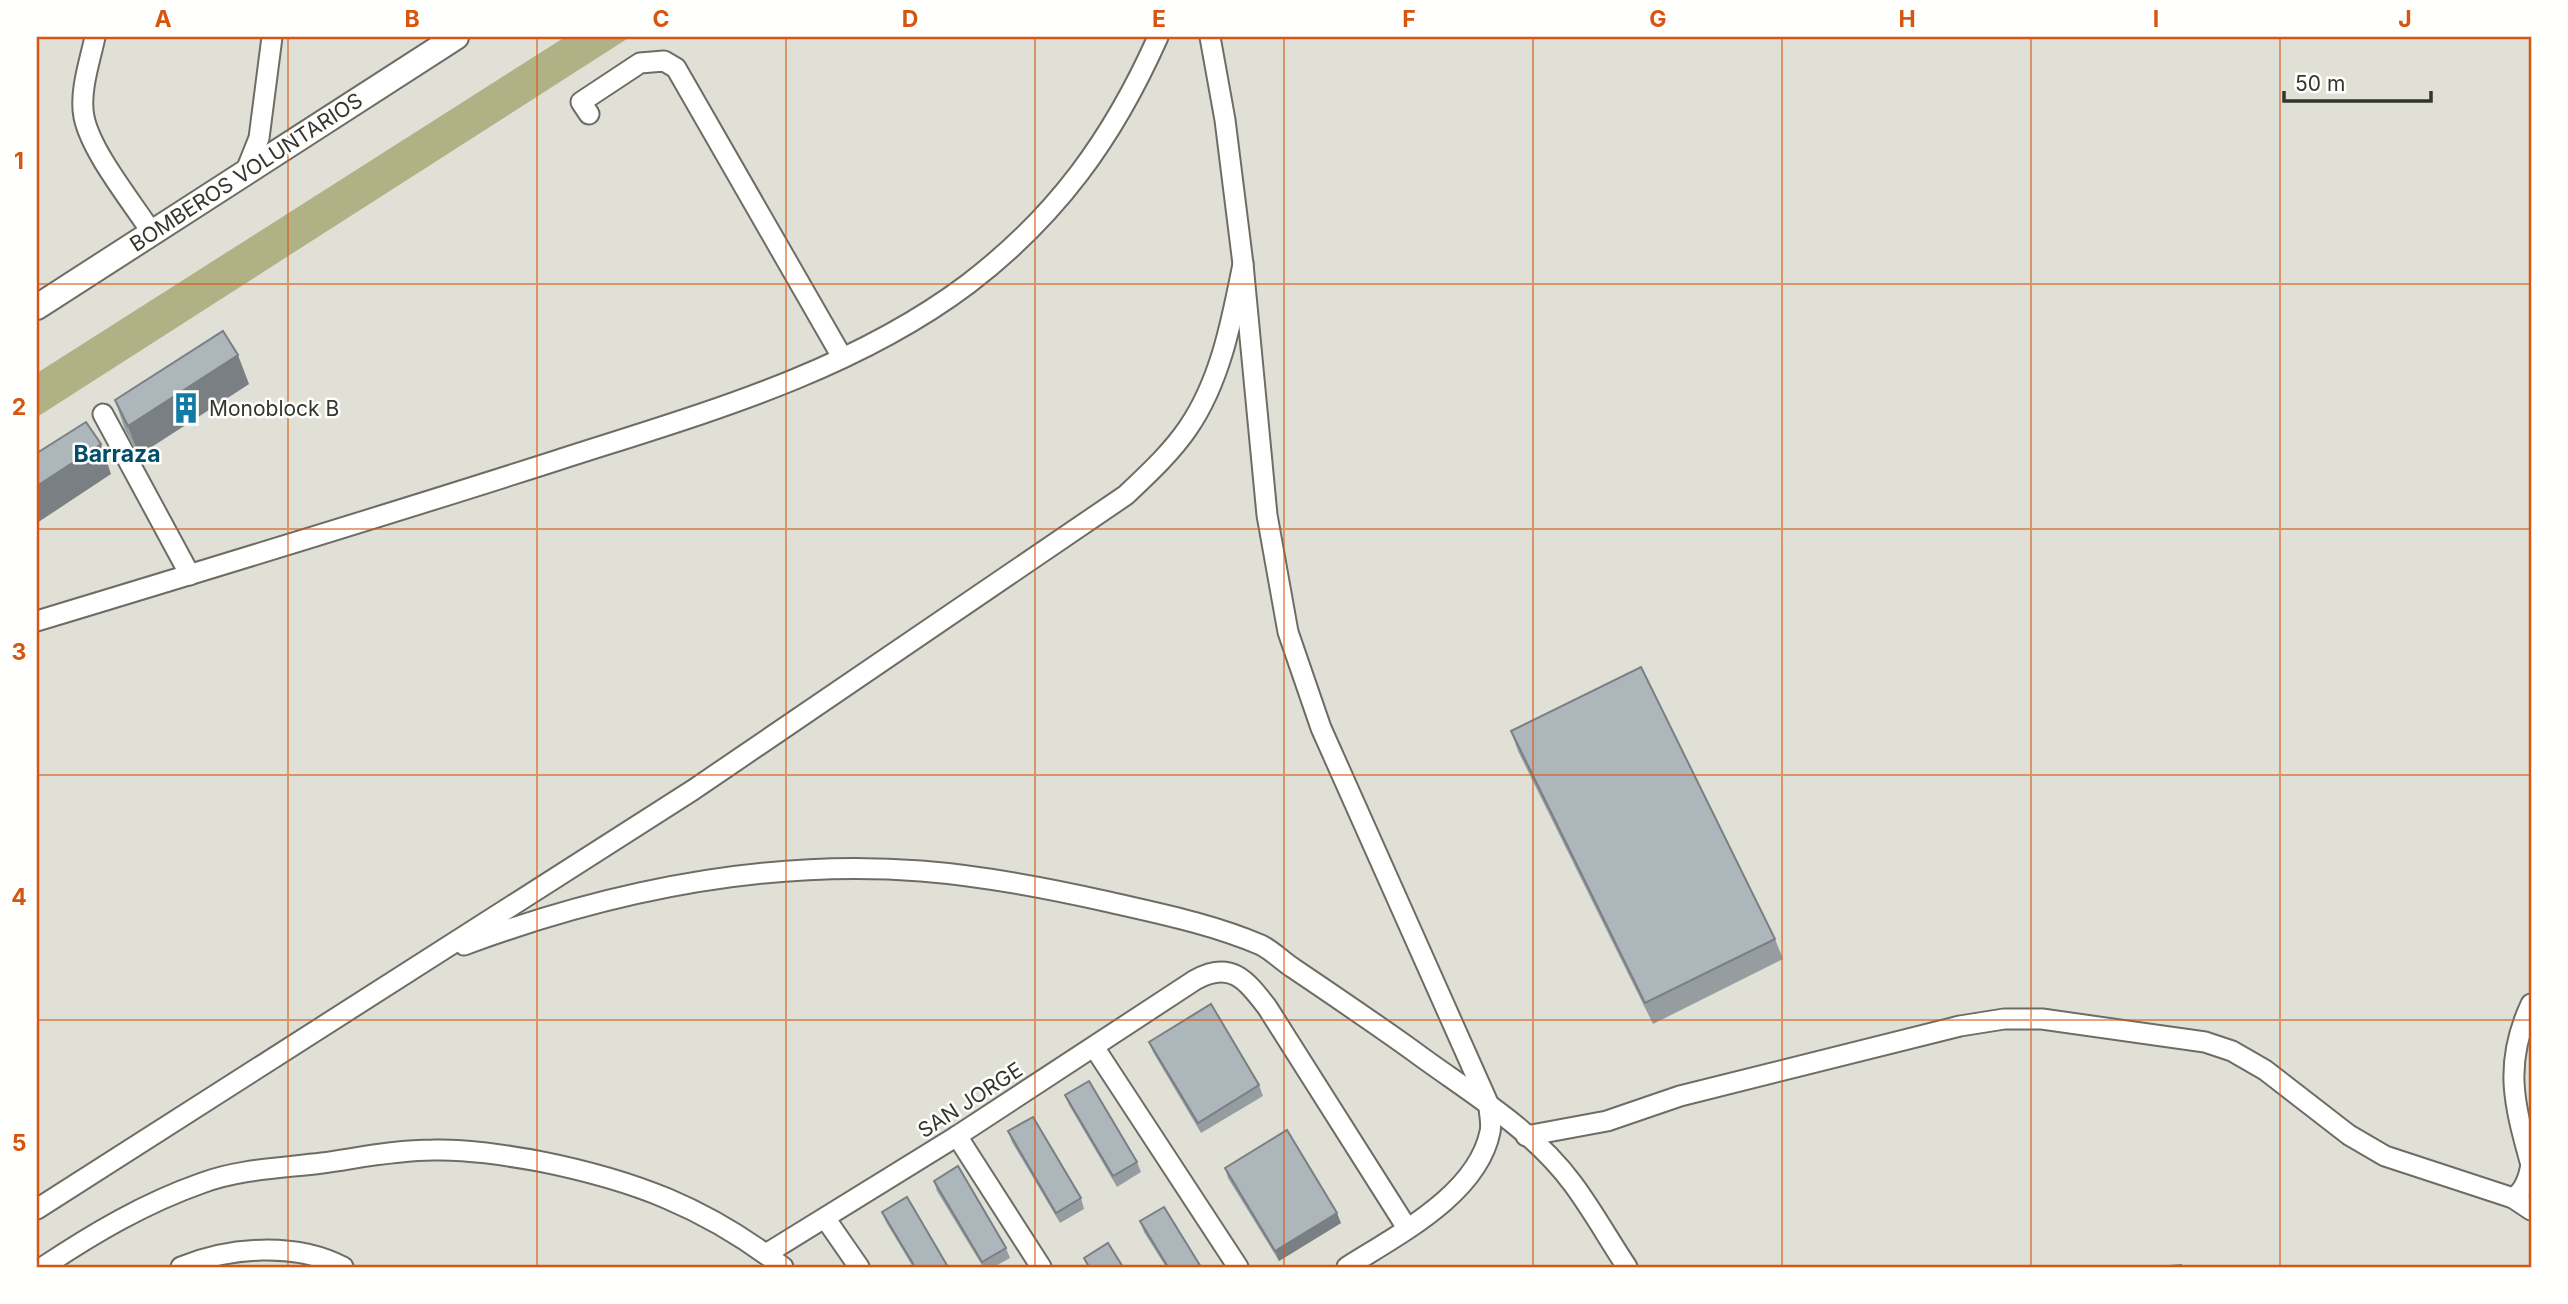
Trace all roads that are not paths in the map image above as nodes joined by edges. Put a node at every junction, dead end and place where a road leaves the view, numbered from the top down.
1 (95, 37) edge
2 (272, 37) edge
3 (456, 37) edge
4 (1158, 37) edge
5 (1210, 37) edge
6 (589, 114) dead end
7 (245, 173) junction
8 (152, 233) junction
9 (1243, 264) junction
10 (37, 307) edge
11 (842, 357) junction
12 (103, 415) dead end
13 (190, 575) junction
14 (37, 621) edge
15 (427, 958) junction
16 (2531, 1004) edge
17 (1094, 1047) junction
18 (1489, 1105) junction
19 (957, 1136) junction
20 (1527, 1136) junction
21 (2531, 1164) edge
22 (2522, 1197) edge
23 (37, 1209) edge
24 (2531, 1210) edge
25 (825, 1218) junction
26 (1407, 1228) junction
27 (766, 1254) junction
28 (43, 1267) edge
29 (181, 1267) edge
30 (341, 1267) edge
31 (783, 1267) edge
32 (859, 1267) edge
33 (1041, 1267) edge
34 (1238, 1267) edge
35 (1347, 1267) edge
36 (1627, 1267) edge

1 - 8 street
2 - 7 street
3 - 7 main road, BOMBEROS VOLUNTARIOS
4 - 11 street
5 - 9 street
6 - 11 street
7 - 8 main road, BOMBEROS VOLUNTARIOS
8 - 10 main road, BOMBEROS VOLUNTARIOS
9 - 15 street
9 - 18 street
11 - 13 street
12 - 13 street
13 - 14 street
15 - 18 street
15 - 23 street
16 - 21 street
17 - 19 street, SAN JORGE
17 - 26 street, SAN JORGE
17 - 34 street
18 - 20 street
18 - 26 street
19 - 25 street, SAN JORGE
19 - 33 street
20 - 22 street
20 - 36 street
21 - 22 street
22 - 24 street
25 - 27 street, SAN JORGE
25 - 32 street
26 - 35 street
27 - 28 street
27 - 31 street
29 - 30 street

